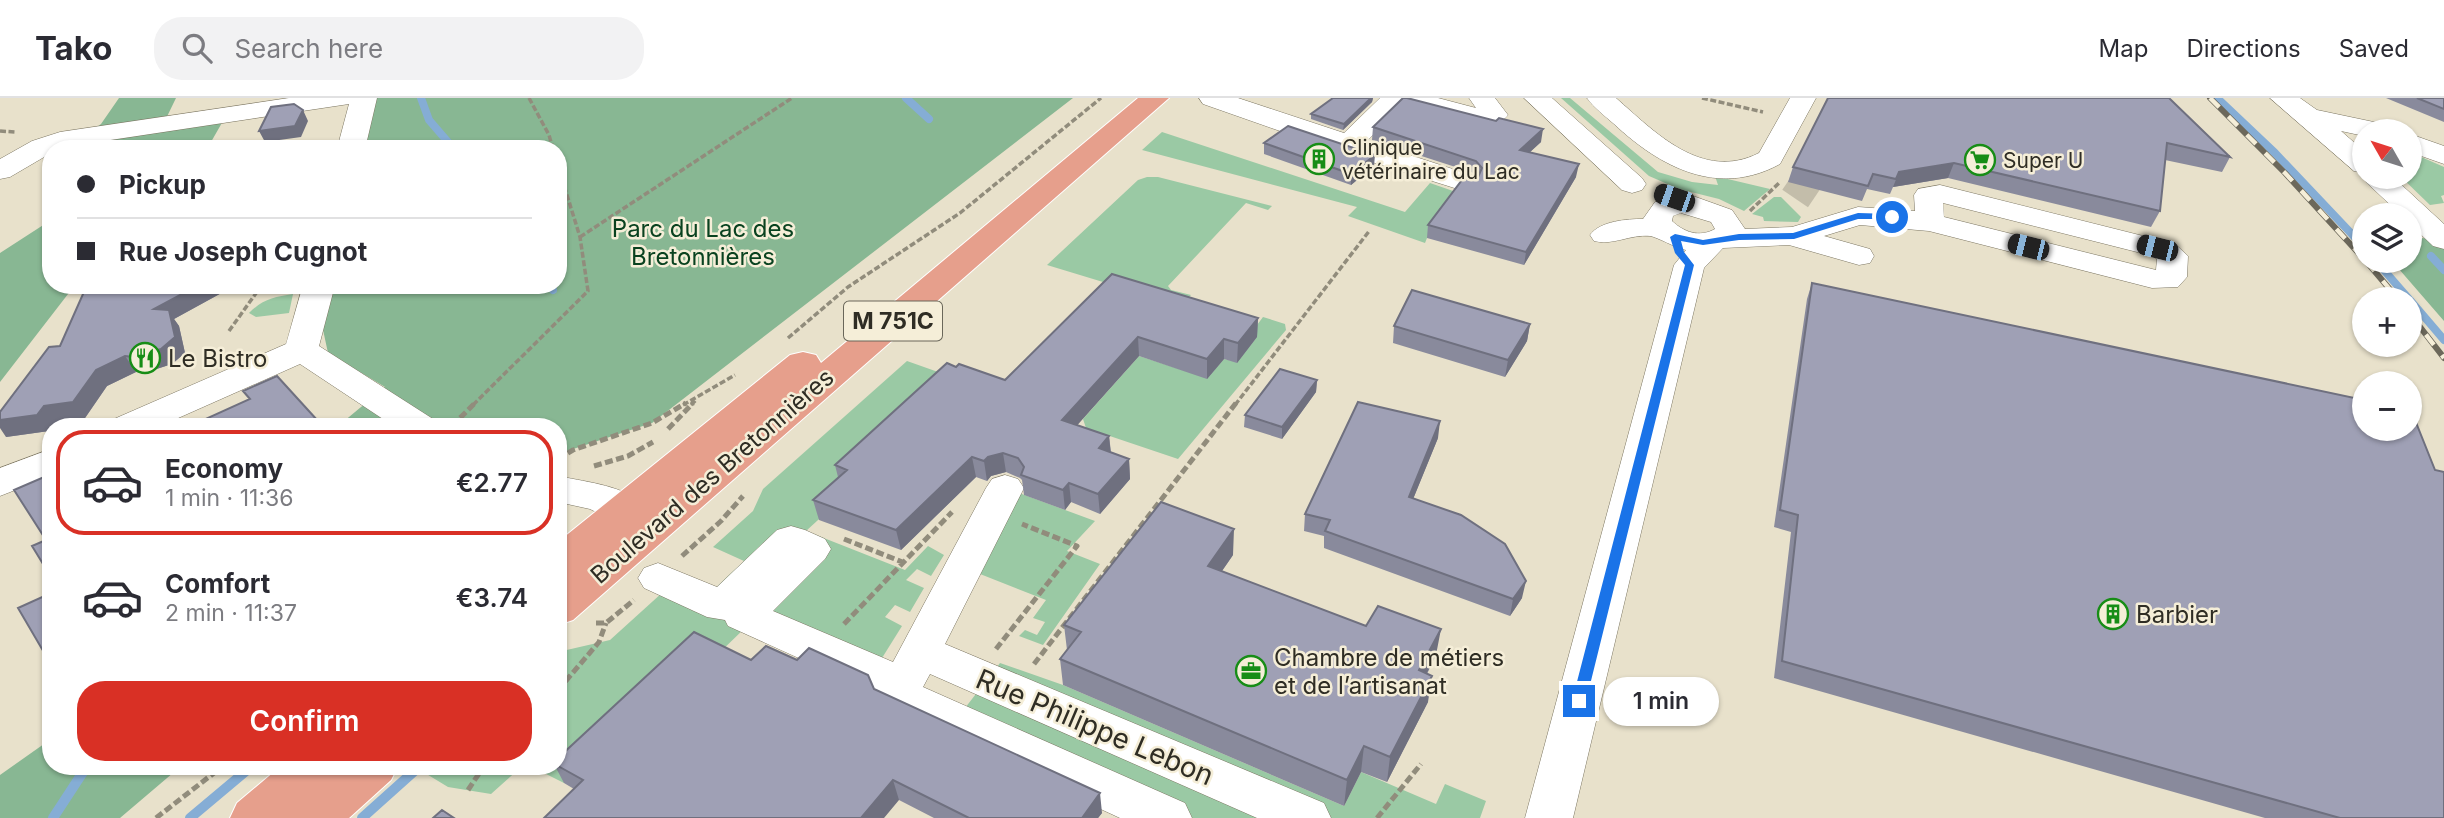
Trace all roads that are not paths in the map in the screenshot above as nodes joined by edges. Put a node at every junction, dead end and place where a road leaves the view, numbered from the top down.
1 (343, 98) edge
2 (364, 98) edge
3 (1127, 98) edge
4 (1155, 98) edge
5 (1212, 98) edge
6 (1294, 98) edge
7 (1395, 98) edge
8 (1407, 98) edge
9 (1482, 98) edge
10 (1537, 98) edge
11 (1600, 98) edge
12 (2283, 98) edge
13 (1797, 108) edge
14 (2308, 116) junction
15 (1271, 119) junction
16 (2352, 125) edge
17 (63, 140) edge
18 (353, 140) edge
19 (1347, 145) junction
20 (42, 147) edge
21 (2422, 147) edge
22 (2352, 154) edge
23 (2444, 156) edge
24 (1709, 170) junction
25 (0, 171) edge
26 (1791, 177) tunnel mouth
27 (1464, 182) edge
28 (1632, 184) junction
29 (2390, 189) edge
30 (1930, 222) junction
31 (1691, 234) junction
32 (1605, 235) dead end
33 (1788, 235) junction
34 (2444, 240) edge
35 (1859, 256) dead end
36 (316, 294) edge
37 (302, 350) junction
38 (147, 418) edge
39 (406, 418) edge
40 (42, 465) edge
41 (0, 483) edge
42 (567, 491) edge
43 (999, 500) road end
44 (628, 527) junction
45 (567, 552) edge
46 (658, 578) dead end
47 (567, 598) edge
48 (910, 668) junction
49 (305, 775) edge
50 (364, 775) edge
51 (255, 818) edge
52 (314, 818) edge
53 (1168, 818) edge
54 (1307, 818) edge
55 (1549, 818) edge

1 - 17 street
2 - 18 street
3 - 44 main road, Boulevard des Bretonnières / M 751C
4 - 44 main road, Boulevard des Bretonnières / M 751C
5 - 15 street
6 - 15 street
7 - 19 street
8 - 9 street
10 - 28 street
11 - 24 street
12 - 14 street
13 - 24 street
14 - 16 street
14 - 22 street
15 - 19 street
19 - 27 street
20 - 25 street
21 - 23 street
24 - 26 street
28 - 31 street
28 - 31 street
29 - 34 street
30 - 30 street
30 - 33 street
31 - 32 street
31 - 33 street
31 - 55 street
33 - 35 street
36 - 37 street
37 - 38 street
37 - 39 street
40 - 41 street
42 - 44 street
43 - 48 street
44 - 45 main road, Boulevard des Bretonnières / M 751C
44 - 47 main road, Boulevard des Bretonnières / M 751C
46 - 48 street, Rue Philippe Lebon
48 - 53 street, Rue Philippe Lebon
48 - 54 street, Rue Philippe Lebon
49 - 51 main road
50 - 52 main road

